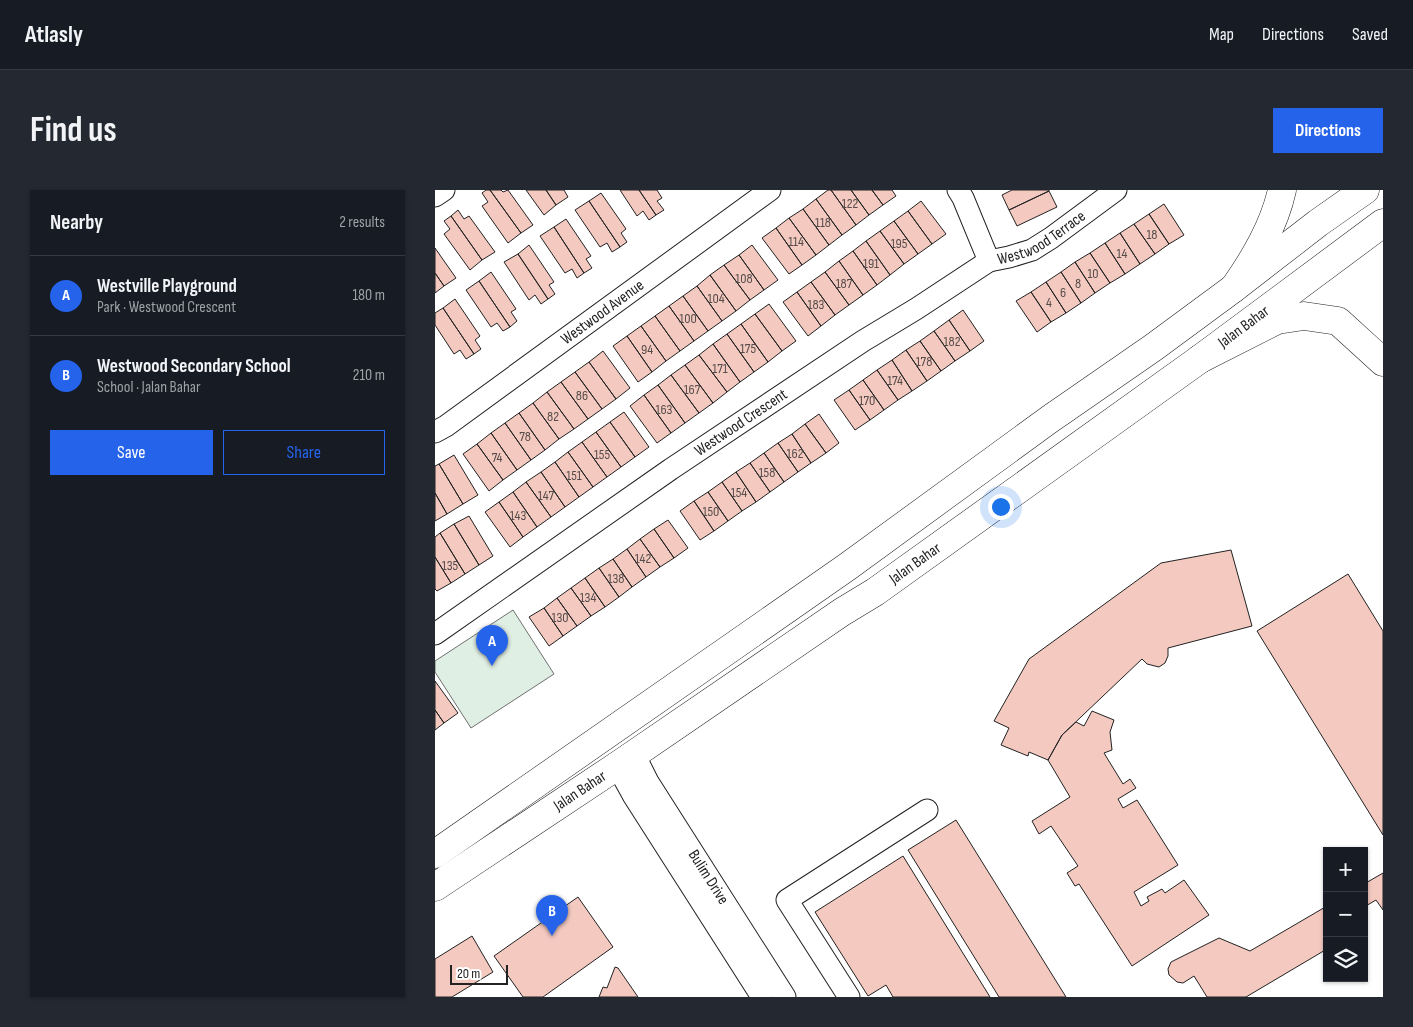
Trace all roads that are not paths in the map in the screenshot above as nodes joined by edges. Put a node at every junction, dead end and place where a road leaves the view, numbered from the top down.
1 (444, 190) edge
2 (770, 190) edge
3 (958, 190) edge
4 (1116, 190) edge
5 (1282, 190) edge
6 (1365, 190) edge
7 (435, 196) edge
8 (1383, 222) edge
9 (989, 261) junction
10 (1234, 288) junction
11 (1200, 359) junction
12 (1383, 362) edge
13 (435, 432) edge
14 (847, 567) junction
15 (875, 592) junction
16 (435, 634) edge
17 (626, 760) junction
18 (927, 810) dead end
19 (435, 854) edge
20 (435, 887) edge
21 (762, 997) edge
22 (785, 997) edge
23 (849, 997) edge

1 - 7 street
2 - 13 street, Westwood Avenue
3 - 9 street
4 - 9 street, Westwood Terrace
5 - 10 main road
6 - 10 main road, Jalan Bahar
8 - 11 main road, Jalan Bahar
9 - 16 street, Westwood Crescent
10 - 14 main road, Jalan Bahar
11 - 12 main road
11 - 15 main road, Jalan Bahar
14 - 15 main road
14 - 19 main road, Jalan Bahar
15 - 17 main road, Jalan Bahar
17 - 20 main road, Jalan Bahar
17 - 21 street, Bulim Drive
17 - 22 street, Bulim Drive
18 - 23 street

